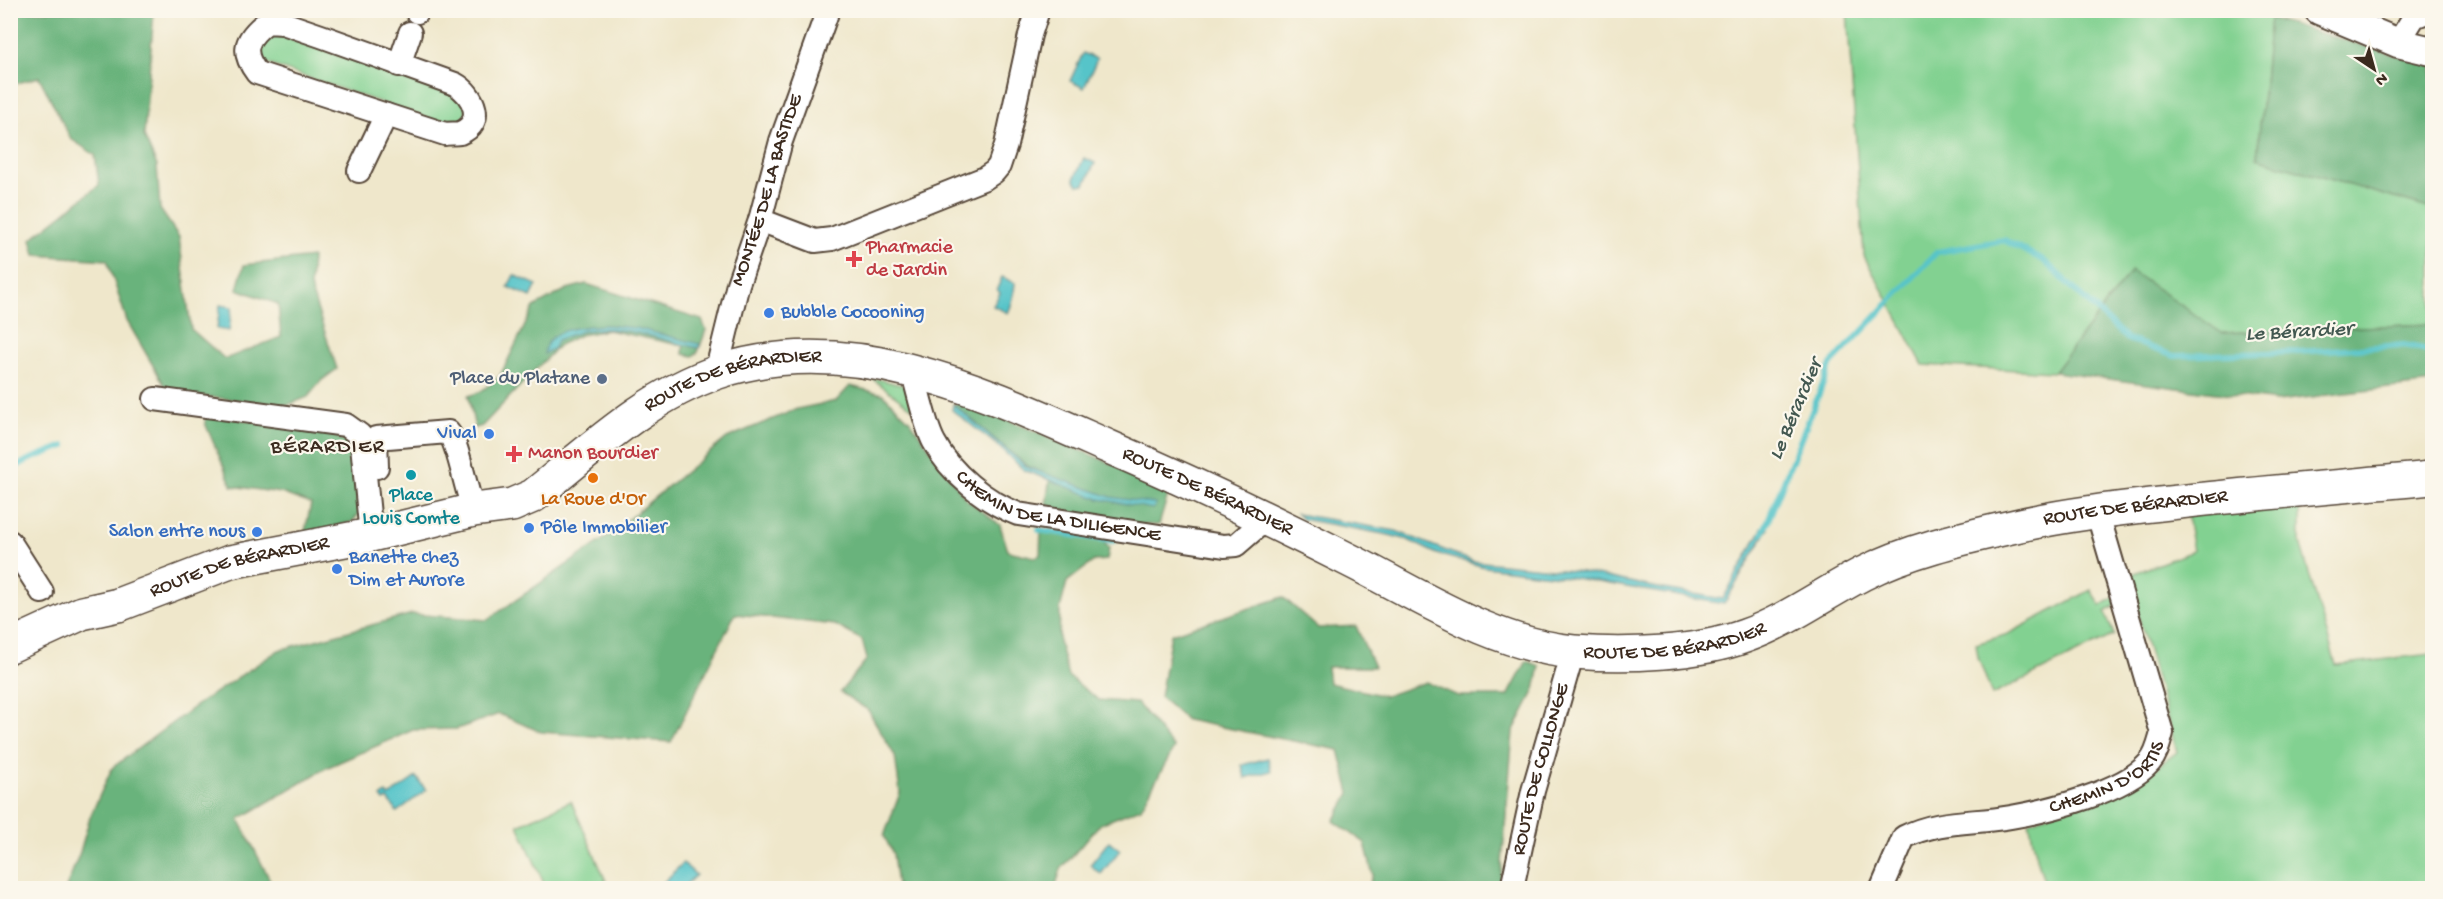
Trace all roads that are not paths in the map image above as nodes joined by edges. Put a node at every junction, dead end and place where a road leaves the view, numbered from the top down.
1 (828, 10) edge
2 (1038, 10) edge
3 (2319, 10) edge
4 (2432, 10) edge
5 (415, 18) edge
6 (2398, 43) junction
7 (2433, 51) edge
8 (399, 65) junction
9 (386, 115) junction
10 (359, 171) dead end
11 (760, 220) junction
12 (912, 370) junction
13 (716, 373) junction
14 (154, 399) dead end
15 (2433, 478) edge
16 (474, 510) junction
17 (2097, 511) junction
18 (1266, 519) junction
19 (376, 533) junction
20 (10, 542) edge
21 (42, 592) dead end
22 (10, 646) edge
23 (1573, 652) junction
24 (1512, 888) edge
25 (1882, 888) edge

1 - 11 street, MONTÉE DE LA BASTIDE
2 - 11 street
3 - 6 street
4 - 6 street
5 - 8 street
6 - 7 street
8 - 9 street
8 - 9 street
9 - 10 street
11 - 13 street, MONTÉE DE LA BASTIDE
12 - 13 main road, ROUTE DE BÉRARDIER
12 - 18 main road, ROUTE DE BÉRARDIER
12 - 18 street, CHEMIN DE LA DILIGENCE
13 - 16 main road, ROUTE DE BÉRARDIER
14 - 19 street
15 - 17 main road, ROUTE DE BÉRARDIER
16 - 19 main road, ROUTE DE BÉRARDIER
16 - 19 street
17 - 23 main road, ROUTE DE BÉRARDIER
17 - 25 street, CHEMIN D'ORTIS
18 - 23 main road, ROUTE DE BÉRARDIER
19 - 22 main road, ROUTE DE BÉRARDIER
20 - 21 street
23 - 24 street, ROUTE DE COLLONGE

